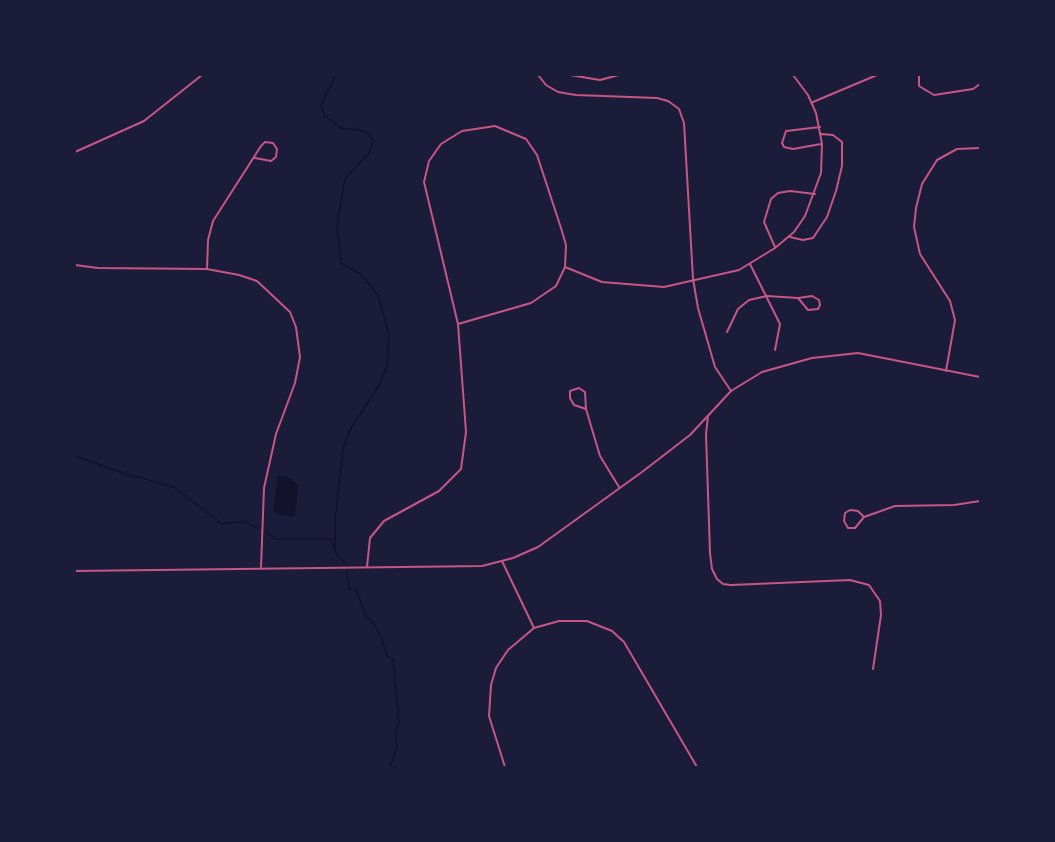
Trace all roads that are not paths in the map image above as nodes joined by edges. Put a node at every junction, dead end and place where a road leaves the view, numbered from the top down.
1 (202, 75) edge
2 (538, 75) edge
3 (570, 75) edge
4 (619, 75) edge
5 (793, 75) edge
6 (863, 75) edge
7 (877, 75) edge
8 (919, 75) edge
9 (865, 80) junction
10 (980, 84) edge
11 (812, 102) junction
12 (820, 127) junction
13 (821, 134) junction
14 (822, 144) junction
15 (980, 148) edge
16 (75, 152) edge
17 (255, 158) junction
18 (815, 194) junction
19 (789, 237) junction
20 (775, 248) junction
21 (750, 264) junction
22 (75, 265) edge
23 (565, 267) junction
24 (207, 269) junction
25 (693, 279) junction
26 (767, 296) junction
27 (798, 297) junction
28 (458, 324) junction
29 (727, 332) dead end
30 (775, 350) dead end
31 (946, 371) junction
32 (980, 377) edge
33 (731, 390) junction
34 (586, 409) junction
35 (708, 416) junction
36 (619, 487) junction
37 (980, 501) edge
38 (864, 518) junction
39 (502, 561) junction
40 (261, 567) junction
41 (367, 567) junction
42 (75, 571) edge
43 (534, 628) junction
44 (873, 669) dead end
45 (505, 767) edge
46 (697, 767) edge

1 - 16 street
2 - 25 street
3 - 4 street
5 - 11 street
6 - 9 street
7 - 9 street
8 - 10 street
9 - 11 street
11 - 12 street
12 - 13 street
12 - 14 street
13 - 14 street
13 - 19 street
14 - 18 street
15 - 31 street
17 - 17 street
17 - 24 street
18 - 19 street
18 - 20 street
19 - 20 street
20 - 21 street
21 - 25 street
21 - 26 street
22 - 24 street
23 - 25 street
23 - 28 street
23 - 28 street
24 - 40 street
25 - 33 street
26 - 27 street
26 - 29 street
26 - 30 street
27 - 27 street
28 - 41 street
31 - 32 street
31 - 33 street
33 - 35 street
34 - 34 street
34 - 36 street
35 - 36 street
35 - 44 street
36 - 39 street
37 - 38 street
38 - 38 street
39 - 41 street
39 - 43 street
40 - 41 street
40 - 42 street
43 - 45 street
43 - 46 street

